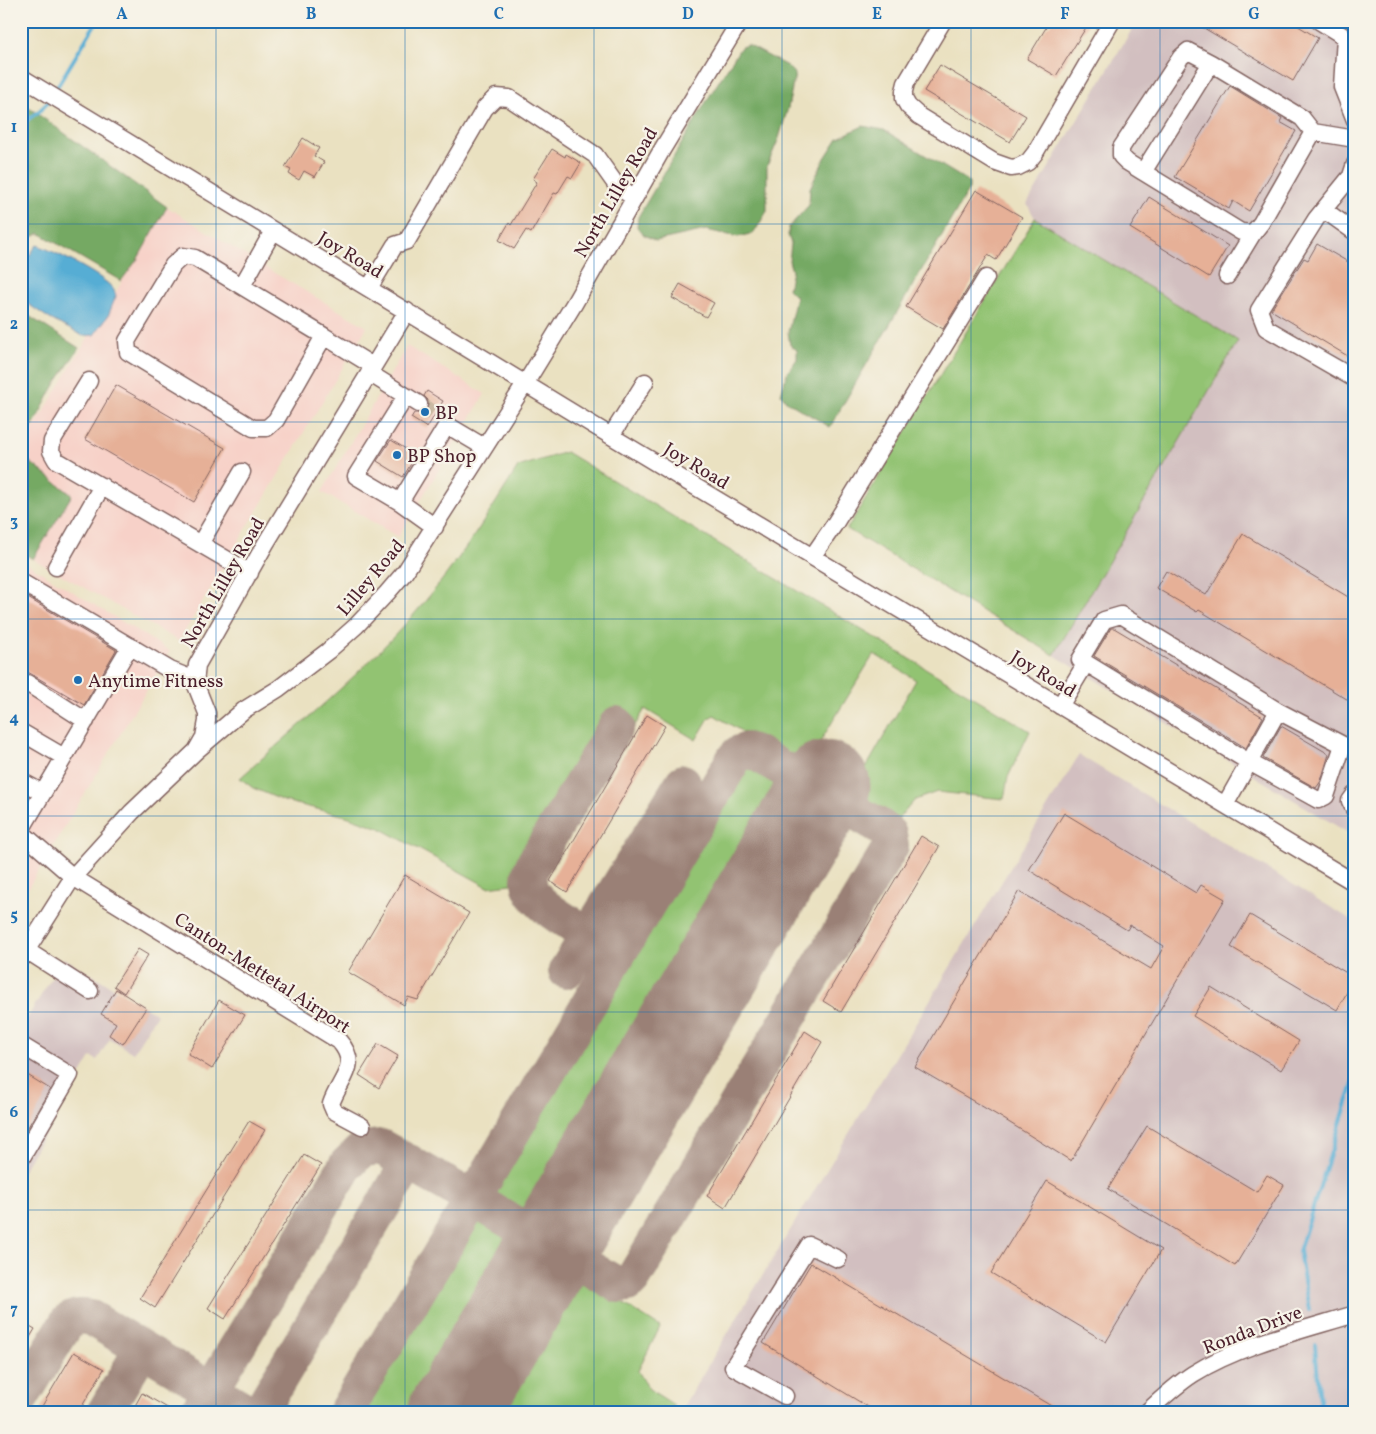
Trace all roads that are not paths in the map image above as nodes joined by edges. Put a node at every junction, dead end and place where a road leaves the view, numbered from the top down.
1 (740, 21) edge
2 (943, 21) edge
3 (1112, 21) edge
4 (1320, 21) edge
5 (1211, 63) junction
6 (21, 77) edge
7 (1355, 120) edge
8 (1313, 132) junction
9 (1355, 139) edge
10 (1355, 164) edge
11 (1143, 172) junction
12 (634, 198) junction
13 (1324, 210) junction
14 (273, 231) junction
15 (1355, 232) edge
16 (1253, 233) junction
17 (1228, 276) dead end
18 (986, 278) dead end
19 (242, 286) junction
20 (369, 288) junction
21 (407, 311) junction
22 (324, 336) junction
23 (371, 369) junction
24 (1355, 379) edge
25 (90, 381) dead end
26 (645, 382) dead end
27 (526, 384) junction
28 (611, 436) junction
29 (484, 447) junction
30 (242, 472) dead end
31 (102, 486) junction
32 (400, 502) junction
33 (435, 528) junction
34 (200, 544) junction
35 (812, 557) junction
36 (56, 567) dead end
37 (250, 573) junction
38 (21, 582) edge
39 (130, 646) junction
40 (1086, 663) junction
41 (195, 680) junction
42 (21, 682) edge
43 (1060, 706) junction
44 (1278, 711) junction
45 (86, 721) junction
46 (21, 732) edge
47 (196, 751) junction
48 (64, 757) junction
49 (1249, 762) junction
50 (21, 781) edge
51 (43, 793) junction
52 (1355, 794) edge
53 (1225, 805) junction
54 (1355, 811) edge
55 (21, 831) edge
56 (73, 877) junction
57 (1355, 883) edge
58 (24, 954) edge
59 (90, 990) dead end
60 (21, 1045) edge
61 (362, 1126) dead end
62 (21, 1159) edge
63 (838, 1259) dead end
64 (1355, 1314) edge
65 (785, 1396) dead end
66 (1146, 1413) edge

1 - 12 street, North Lilley Road
2 - 3 street
4 - 7 street
5 - 8 street
5 - 11 street
5 - 11 street
6 - 14 street, Joy Road
8 - 9 street
8 - 16 street
10 - 13 street
11 - 16 street
12 - 20 street
12 - 27 street, North Lilley Road
13 - 15 street
13 - 24 street
14 - 19 street
14 - 20 street, Joy Road
16 - 17 street
18 - 35 street
19 - 22 street
19 - 22 street
20 - 21 street, Joy Road
21 - 23 street, North Lilley Road
21 - 27 street, Joy Road
22 - 23 street
23 - 32 street
23 - 37 street, North Lilley Road
25 - 31 street
26 - 28 street
27 - 28 street, Joy Road
27 - 29 street, Lilley Road
28 - 35 street, Joy Road
29 - 32 street
29 - 33 street, Lilley Road
30 - 34 street
31 - 34 street
31 - 36 street
32 - 33 street
33 - 47 street, Lilley Road
34 - 37 street
35 - 43 street, Joy Road
37 - 41 street, North Lilley Road
38 - 39 street
39 - 41 street
39 - 45 street
40 - 43 street
40 - 44 street
40 - 49 street
41 - 47 street
42 - 45 street
43 - 53 street, Joy Road
44 - 49 street
44 - 49 street
45 - 48 street
46 - 48 street
47 - 56 street
48 - 51 street
49 - 53 street
50 - 51 street
51 - 55 street
52 - 54 street
53 - 57 street, Joy Road
55 - 56 street
56 - 58 street
56 - 61 street, Canton-Mettetal Airport
58 - 59 street
60 - 62 street
63 - 65 street
64 - 66 street, Ronda Drive

